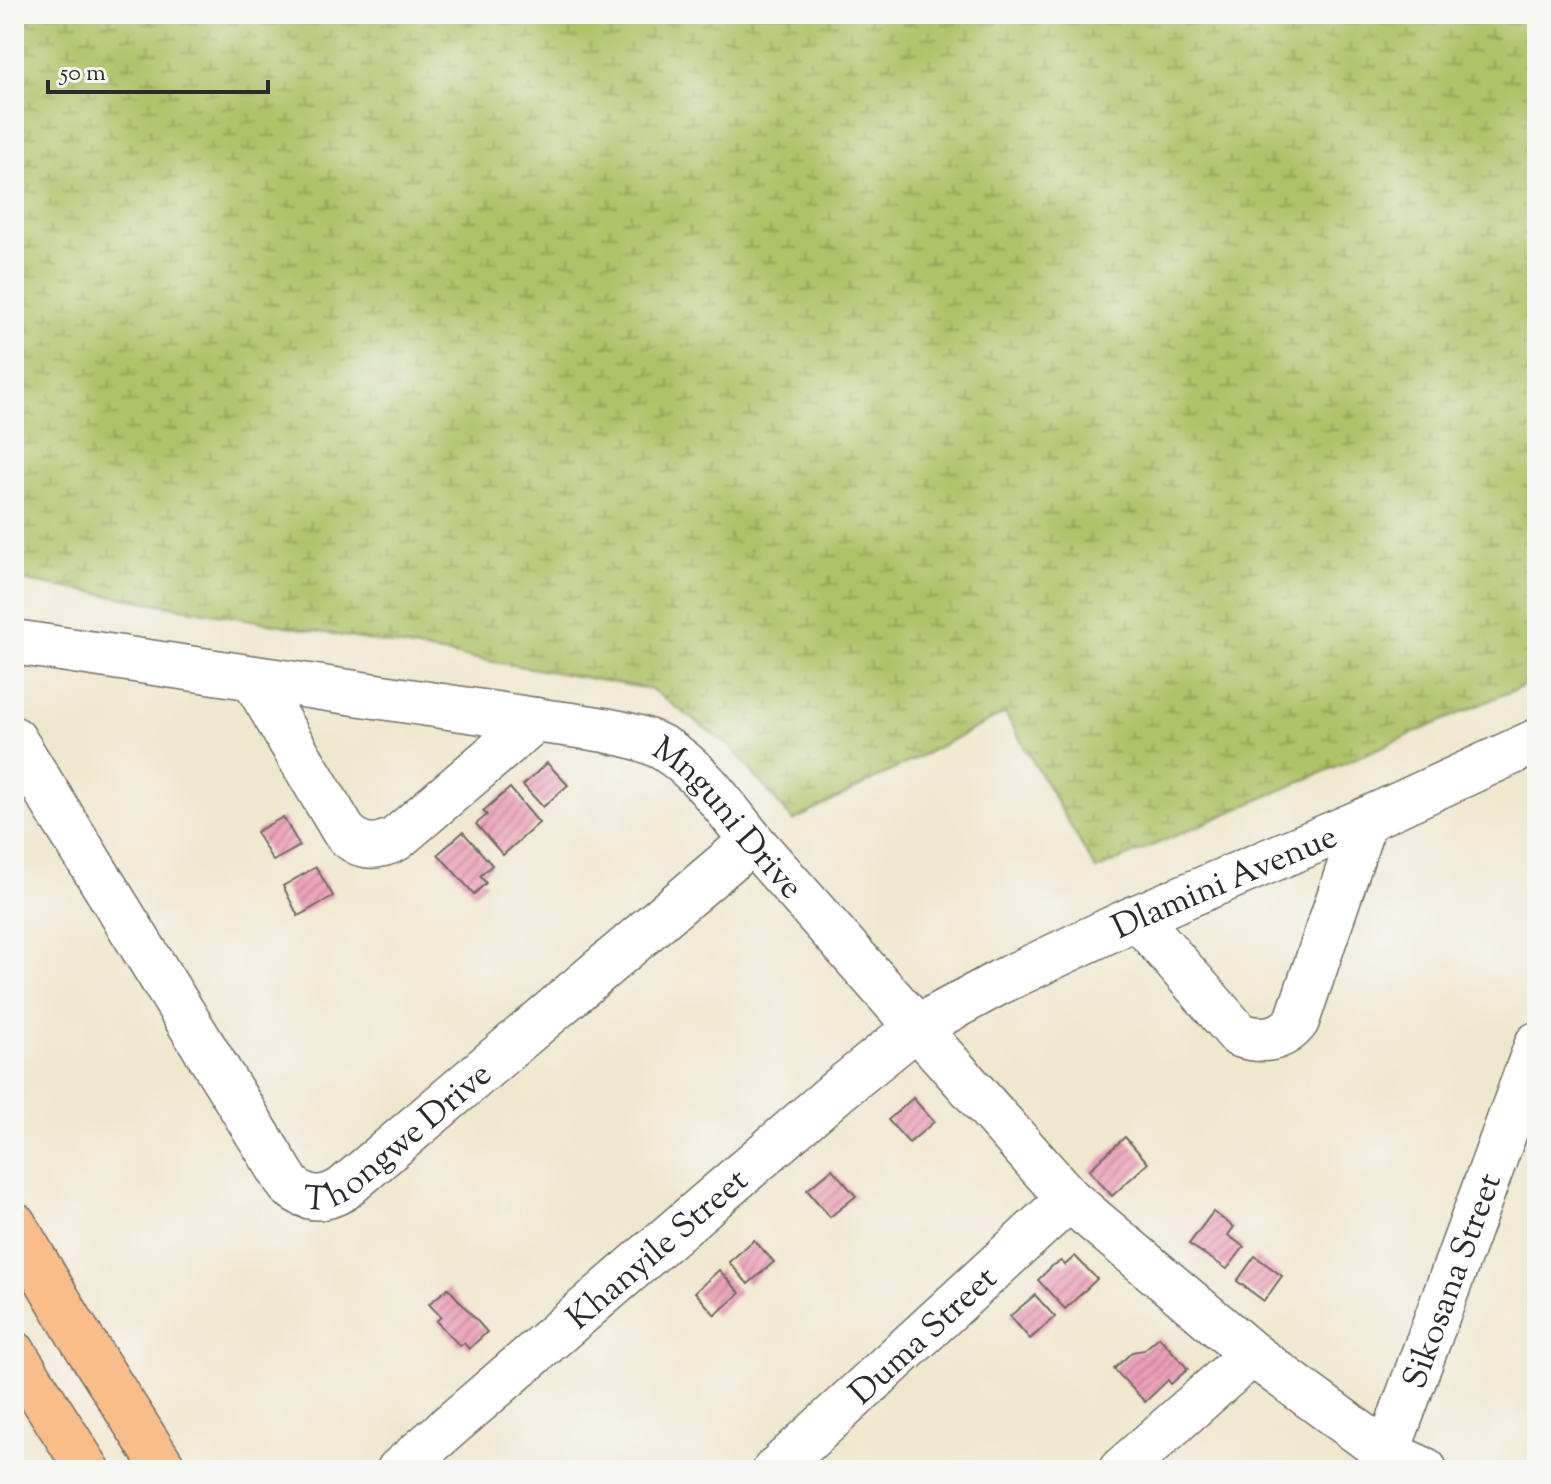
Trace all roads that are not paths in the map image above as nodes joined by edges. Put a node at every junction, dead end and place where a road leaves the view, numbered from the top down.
1 (14, 642) edge
2 (254, 680) junction
3 (535, 720) junction
4 (14, 739) edge
5 (1537, 741) edge
6 (1365, 820) junction
7 (752, 841) junction
8 (1137, 917) junction
9 (917, 1027) junction
10 (1537, 1044) edge
11 (1069, 1199) junction
12 (14, 1224) edge
13 (14, 1353) edge
14 (1252, 1354) junction
15 (1398, 1464) edge
16 (88, 1470) edge
17 (165, 1470) edge
18 (399, 1470) edge
19 (775, 1470) edge
20 (1121, 1470) edge

1 - 2 street, Mnguni Drive
2 - 3 street, Mnguni Drive
2 - 3 street
3 - 7 street, Mnguni Drive
4 - 7 street, Thongwe Drive
5 - 6 street, Dlamini Avenue
6 - 8 street, Dlamini Avenue
6 - 8 street
7 - 9 street, Mnguni Drive
8 - 9 street, Dlamini Avenue
9 - 11 street, Mnguni Drive
9 - 18 street, Khanyile Street
10 - 15 street, Sikosana Street
11 - 14 street, Mnguni Drive
11 - 19 street, Duma Street
12 - 17 main road
13 - 16 main road
14 - 15 street, Mnguni Drive
14 - 20 street

